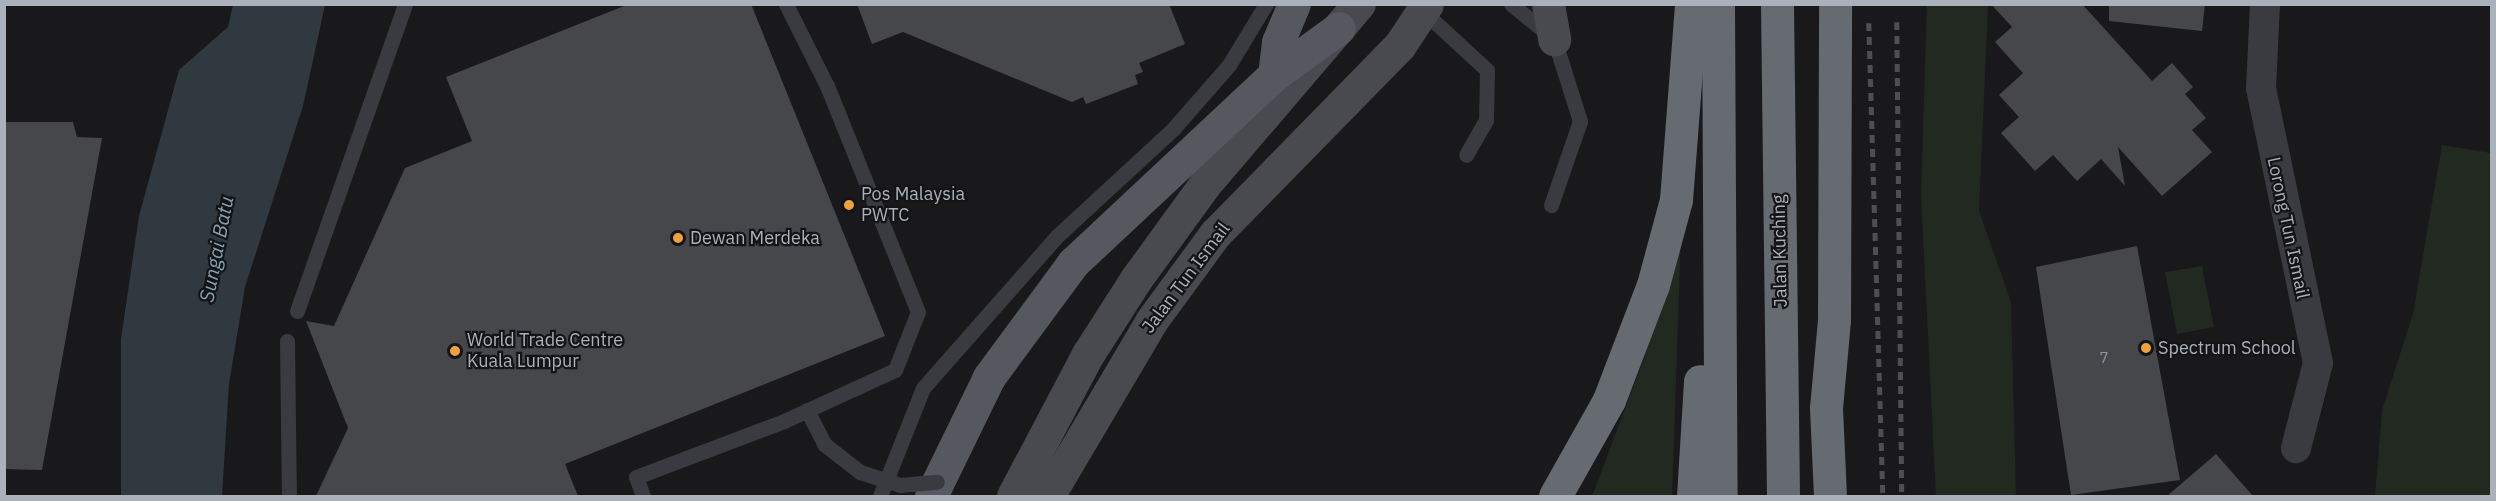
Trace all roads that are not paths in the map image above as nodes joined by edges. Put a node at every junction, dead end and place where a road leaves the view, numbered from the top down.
1 (405, 4) edge
2 (786, 4) edge
3 (1266, 4) edge
4 (1294, 4) edge
5 (1511, 4) edge
6 (1548, 4) edge
7 (1691, 4) edge
8 (1718, 4) edge
9 (1777, 4) edge
10 (1835, 4) edge
11 (2265, 4) edge
12 (1422, 7) edge
13 (1349, 16) edge
14 (1554, 39) junction
15 (1274, 75) junction
16 (1466, 155) dead end
17 (1719, 197) junction
18 (1551, 205) dead end
19 (297, 310) dead end
20 (287, 341) dead end
21 (807, 410) junction
22 (2296, 448) dead end
23 (934, 489) edge
24 (289, 496) edge
25 (643, 496) edge
26 (880, 496) edge
27 (1013, 496) edge
28 (1048, 496) edge
29 (1555, 496) edge
30 (1693, 496) edge
31 (1721, 496) edge
32 (1783, 496) edge
33 (1830, 496) edge

1 - 19 lane
2 - 21 lane
3 - 26 lane
4 - 15 main road
5 - 14 lane
6 - 14 street
7 - 29 highway
8 - 17 highway
9 - 32 highway, Jalan Kuching
10 - 33 highway
11 - 22 street, Lorong Tun Ismail
12 - 16 lane
12 - 28 street, Jalan Tun Ismail
13 - 15 main road
13 - 27 street, Jalan Tun Ismail
14 - 18 lane
15 - 23 main road
17 - 30 highway
17 - 31 highway
20 - 24 lane
21 - 23 lane, bridge
21 - 25 lane

